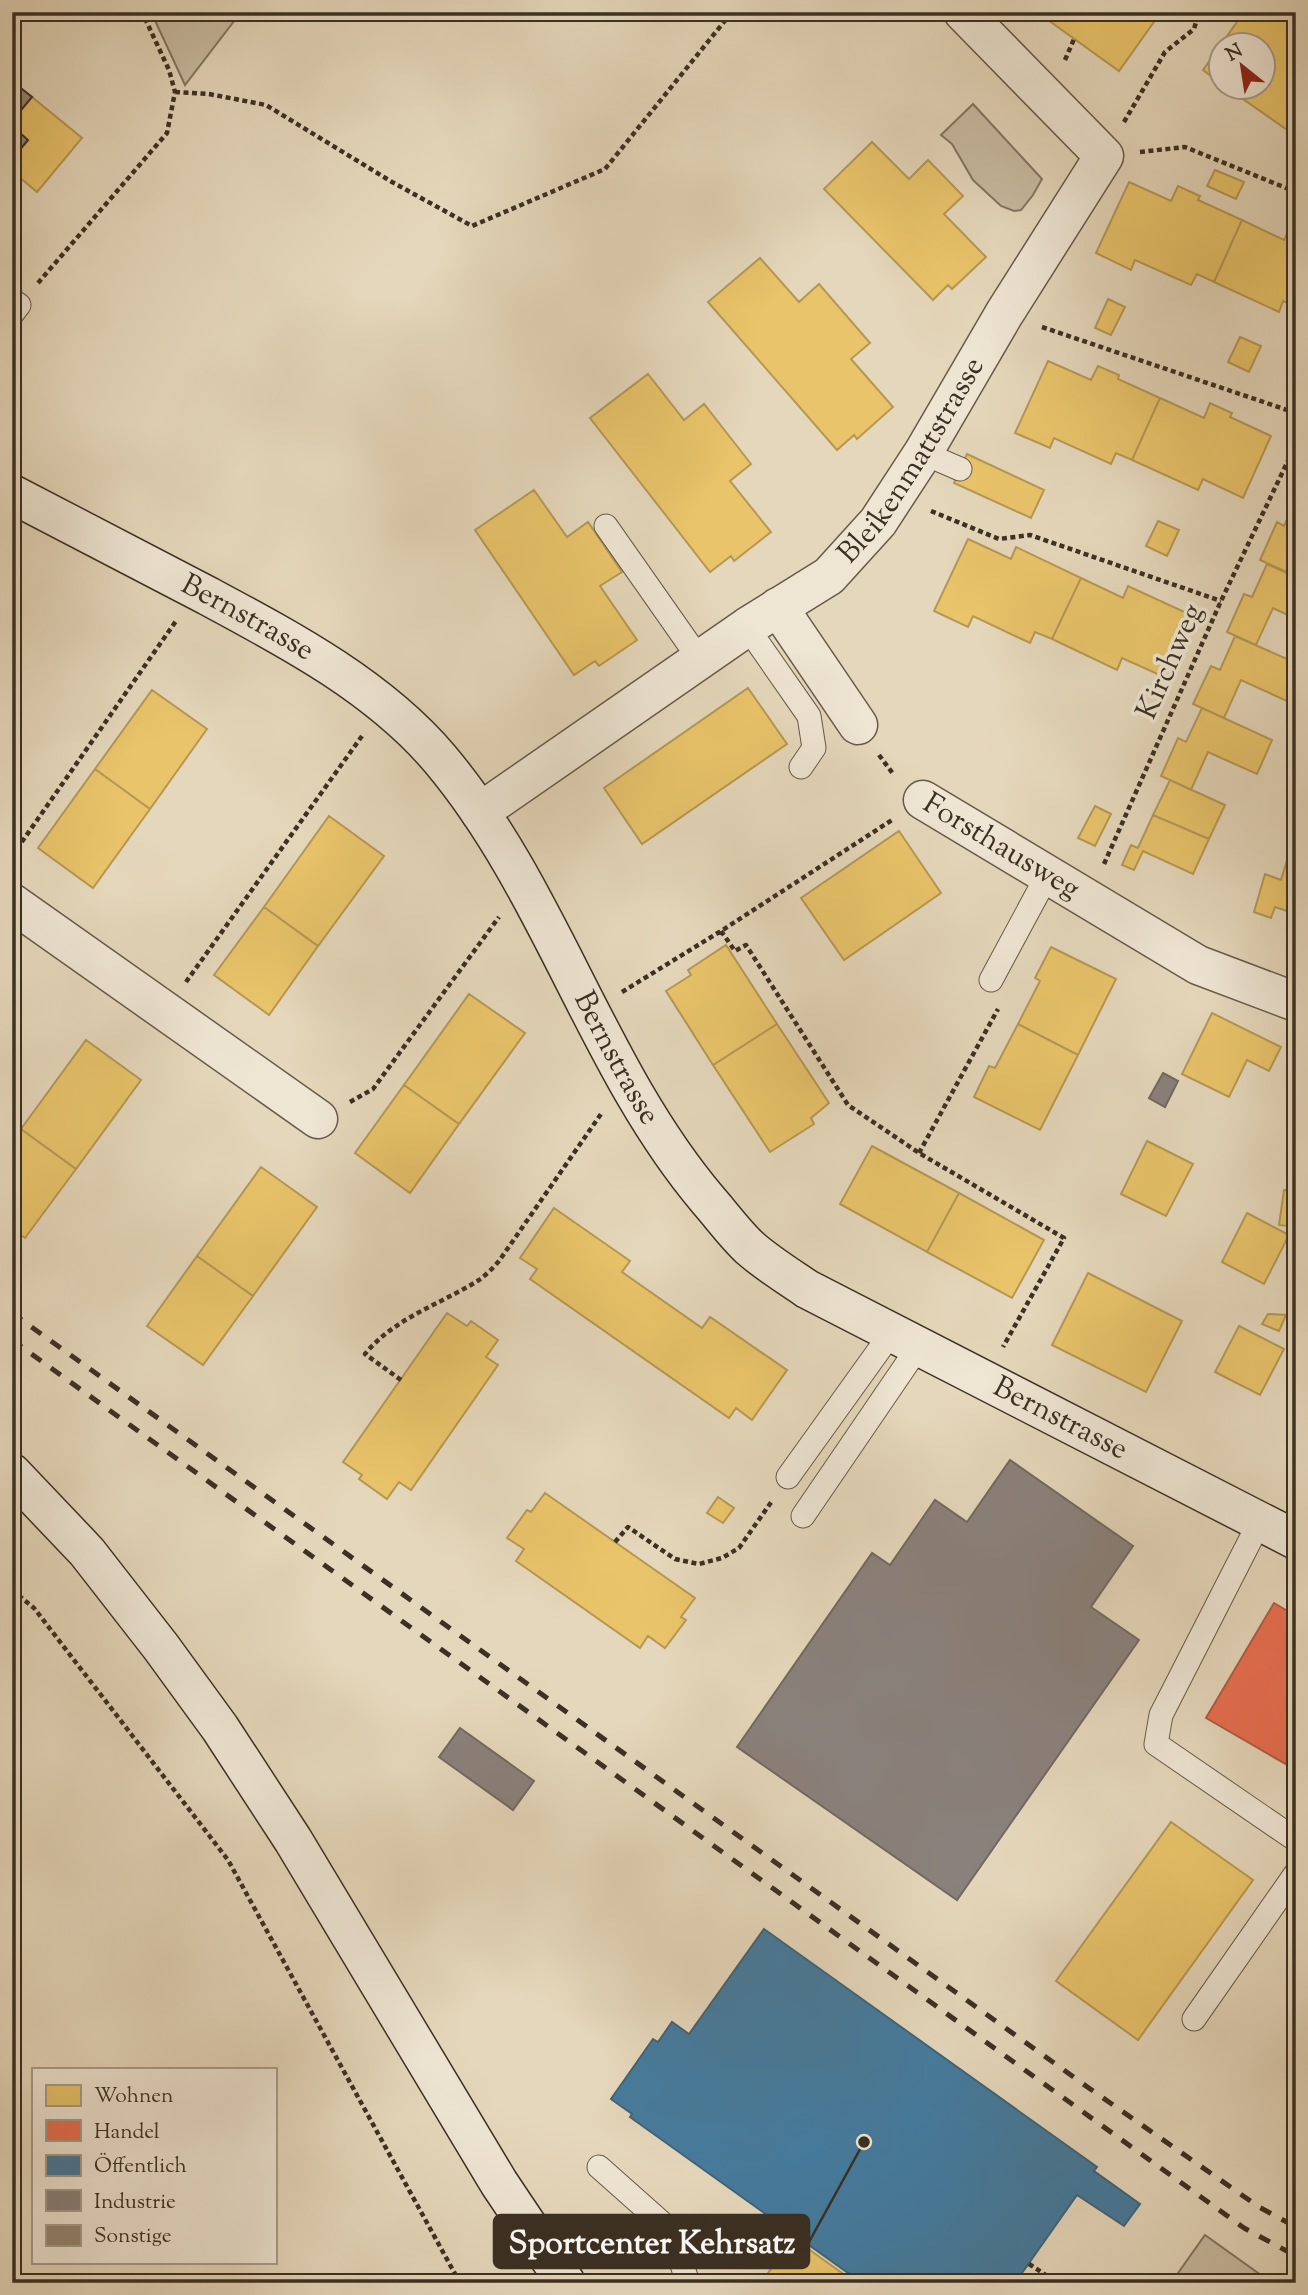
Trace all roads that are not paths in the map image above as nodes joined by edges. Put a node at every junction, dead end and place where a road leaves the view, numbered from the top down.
1 (963, 12) edge
2 (923, 453) junction
3 (960, 469) dead end
4 (12, 494) edge
5 (606, 526) dead end
6 (763, 617) junction
7 (700, 660) junction
8 (858, 725) road end
9 (801, 767) dead end
10 (923, 800) road end
11 (480, 812) junction
12 (1048, 874) junction
13 (12, 904) edge
14 (991, 980) dead end
15 (1296, 1002) edge
16 (318, 1119) road end
17 (906, 1339) junction
18 (12, 1473) edge
19 (789, 1477) road end
20 (803, 1516) dead end
21 (1260, 1521) junction
22 (1296, 1540) edge
23 (1296, 1840) edge
24 (1296, 1873) edge
25 (1194, 2019) dead end
26 (599, 2167) dead end
27 (566, 2283) edge
28 (688, 2283) edge

1 - 2 street, Bleikenmattstrasse
2 - 3 lane
2 - 6 street, Bleikenmattstrasse
4 - 11 street, Bernstrasse
5 - 7 lane
6 - 7 street, Bleikenmattstrasse
6 - 8 street
6 - 9 lane
7 - 11 street, Bleikenmattstrasse
10 - 12 street, Forsthausweg
11 - 17 street, Bernstrasse
12 - 14 lane
12 - 15 street, Forsthausweg
13 - 16 street
17 - 19 lane
17 - 20 lane
17 - 21 street, Bernstrasse
18 - 27 street
21 - 22 street, Bernstrasse
21 - 23 lane
24 - 25 lane
26 - 28 lane

